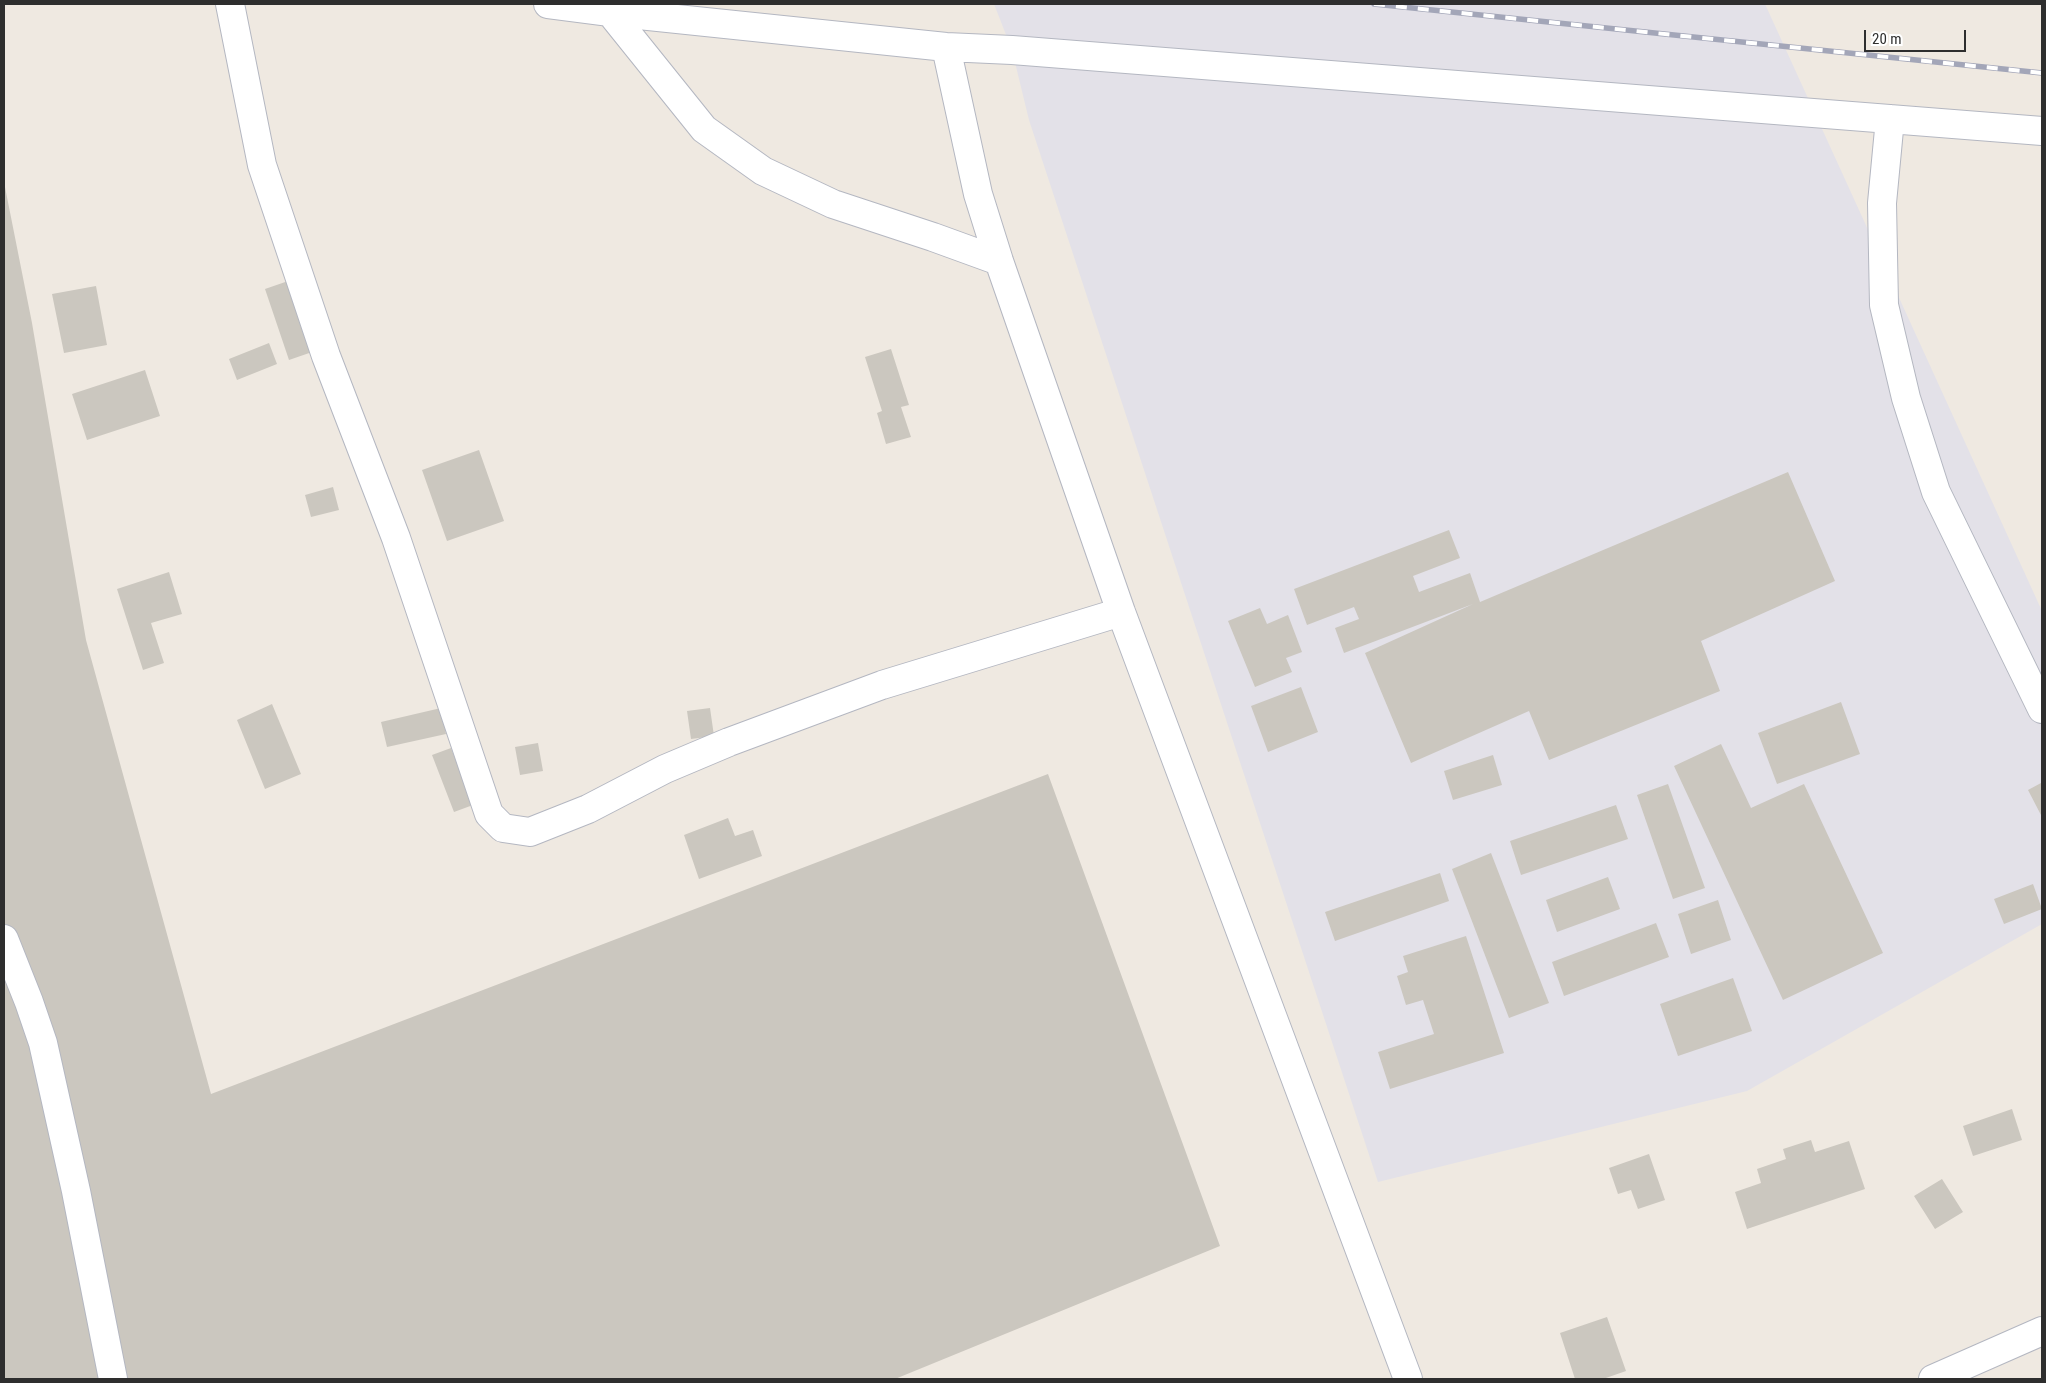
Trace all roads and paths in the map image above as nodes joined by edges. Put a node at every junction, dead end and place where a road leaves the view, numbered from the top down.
1 (230, 4) edge
2 (548, 4) edge
3 (610, 12) junction
4 (946, 47) junction
5 (1890, 119) junction
6 (2042, 131) edge
7 (999, 262) junction
8 (1121, 612) junction
9 (2042, 709) edge
10 (4, 939) edge
11 (2042, 1331) edge
12 (113, 1379) edge
13 (1408, 1379) edge
14 (1933, 1379) edge

1 - 8 street
2 - 3 street
3 - 4 street
3 - 7 street
4 - 5 street
4 - 7 street
5 - 6 street
5 - 9 street
7 - 8 street
8 - 13 street
10 - 12 street
11 - 14 street

